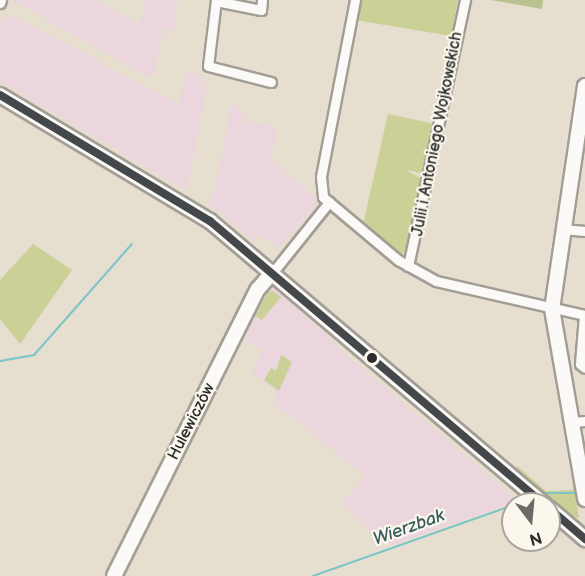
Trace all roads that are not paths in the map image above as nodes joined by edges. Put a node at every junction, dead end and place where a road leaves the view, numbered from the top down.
1 (216, 0) edge
2 (262, 0) edge
3 (355, 0) edge
4 (465, 0) edge
5 (272, 82) dead end
6 (585, 86) edge
7 (0, 95) edge
8 (582, 117) edge
9 (326, 200) junction
10 (562, 228) junction
11 (585, 231) edge
12 (408, 267) junction
13 (273, 272) junction
14 (552, 309) junction
15 (585, 315) edge
16 (585, 368) edge
17 (578, 422) edge
18 (530, 492) edge
19 (585, 499) edge
20 (561, 516) edge
21 (583, 532) edge
22 (114, 576) edge

1 - 2 street
1 - 5 street
3 - 9 street
4 - 12 street, Julii i Antoniego Wojkowskich
6 - 8 street
7 - 13 street
8 - 10 street
9 - 12 street
9 - 13 street
10 - 11 street
10 - 14 street
12 - 14 street
13 - 18 street
13 - 22 street, Hulewiczów
14 - 15 street
14 - 17 street
15 - 16 street
17 - 19 street
20 - 21 street

